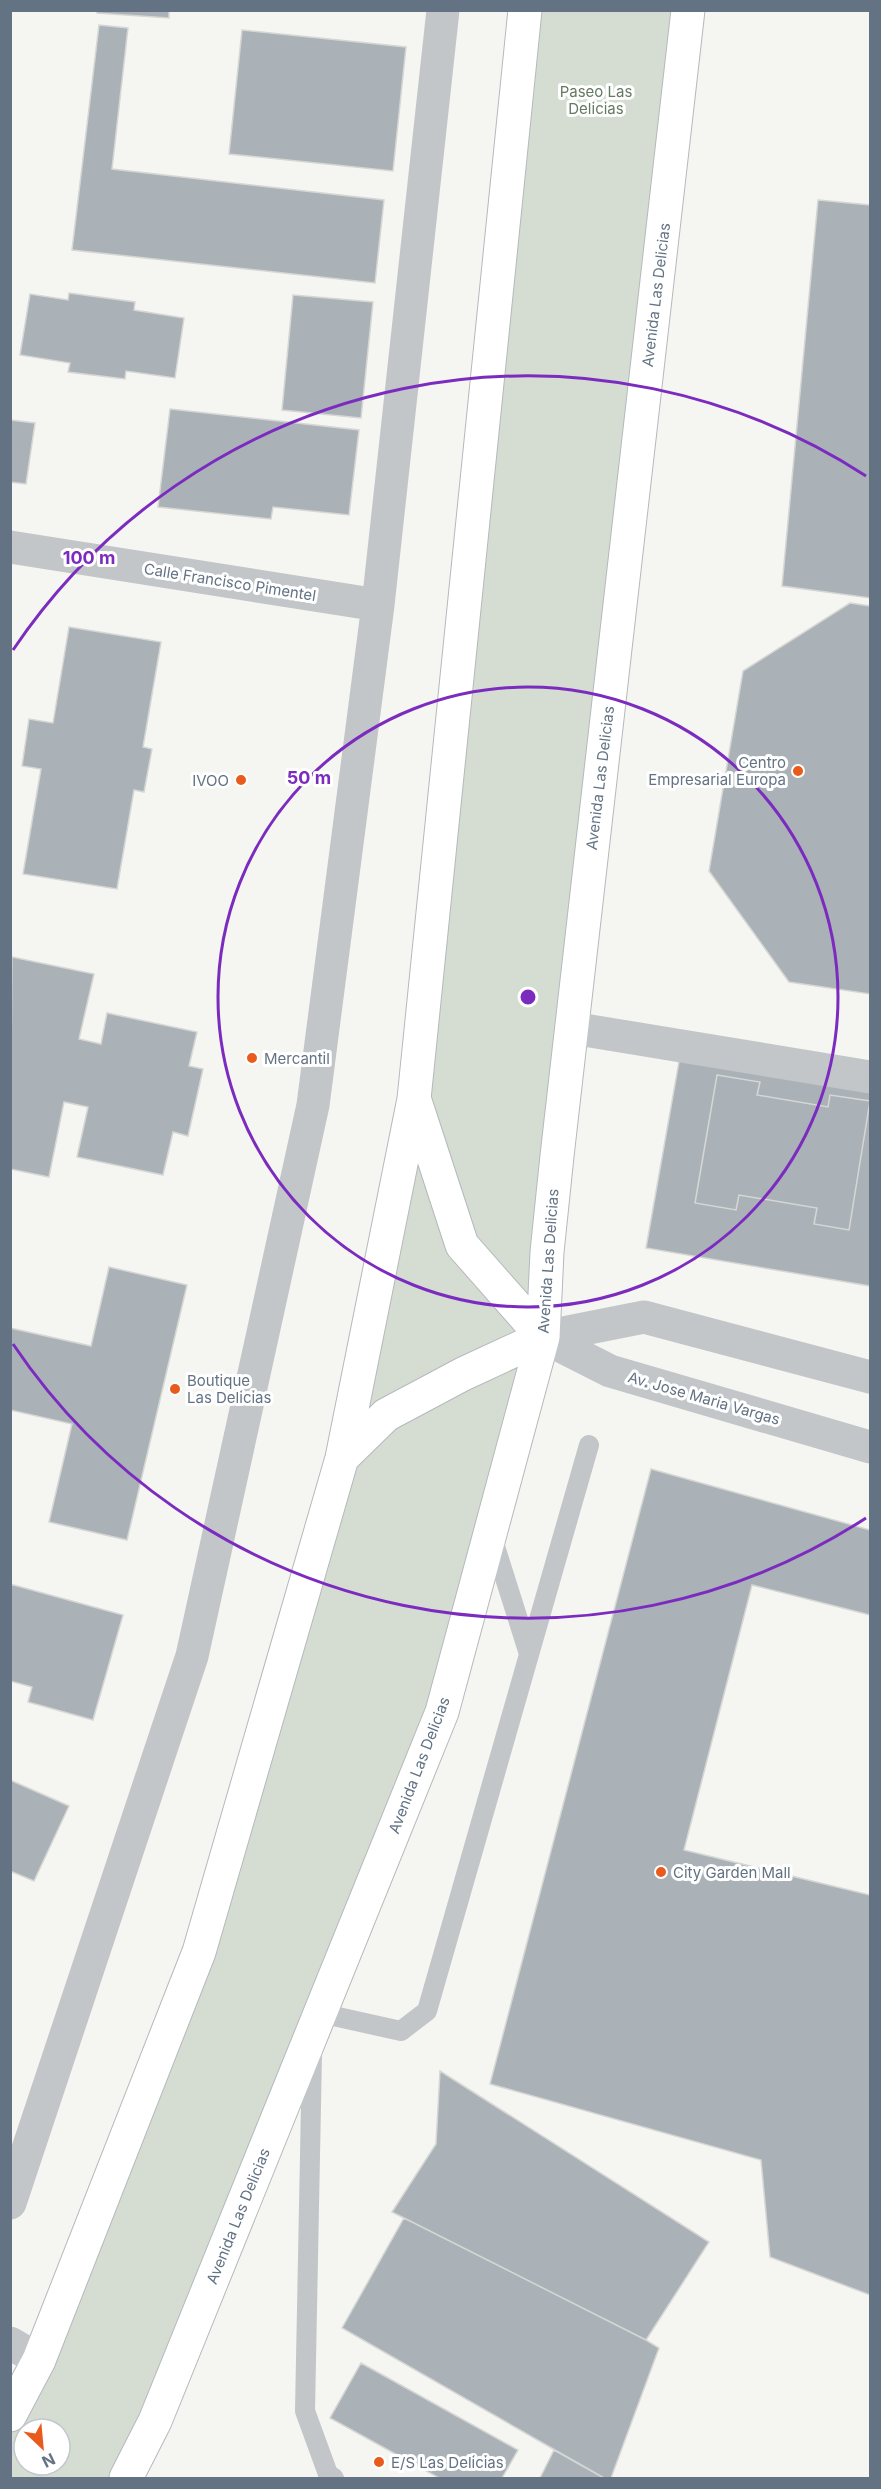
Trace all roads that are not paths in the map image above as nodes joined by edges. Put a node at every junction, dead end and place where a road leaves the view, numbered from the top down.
1 (443, 10) edge
2 (525, 10) edge
3 (688, 10) edge
4 (10, 547) edge
5 (378, 605) junction
6 (572, 1028) junction
7 (870, 1077) edge
8 (414, 1099) junction
9 (543, 1337) junction
10 (870, 1377) edge
11 (590, 1445) dead end
12 (870, 1447) edge
13 (342, 1458) junction
14 (490, 1530) junction
15 (529, 1654) junction
16 (316, 2022) junction
17 (10, 2203) edge
18 (10, 2343) edge
19 (39, 2360) junction
20 (10, 2415) edge
21 (329, 2477) edge
22 (126, 2478) edge

1 - 5 street
2 - 8 main road
3 - 6 main road, Avenida Las Delicias
4 - 5 street, Calle Francisco Pimentel
5 - 17 street
6 - 7 street
6 - 9 main road, Avenida Las Delicias
8 - 9 main road
8 - 13 main road
9 - 10 street
9 - 12 street, Av. Jose Maria Vargas
9 - 13 main road
9 - 14 main road, Avenida Las Delicias
11 - 15 lane
13 - 19 main road
14 - 15 lane
14 - 16 main road, Avenida Las Delicias
15 - 16 lane
16 - 21 lane
16 - 22 main road, Avenida Las Delicias
18 - 19 street
19 - 20 main road

